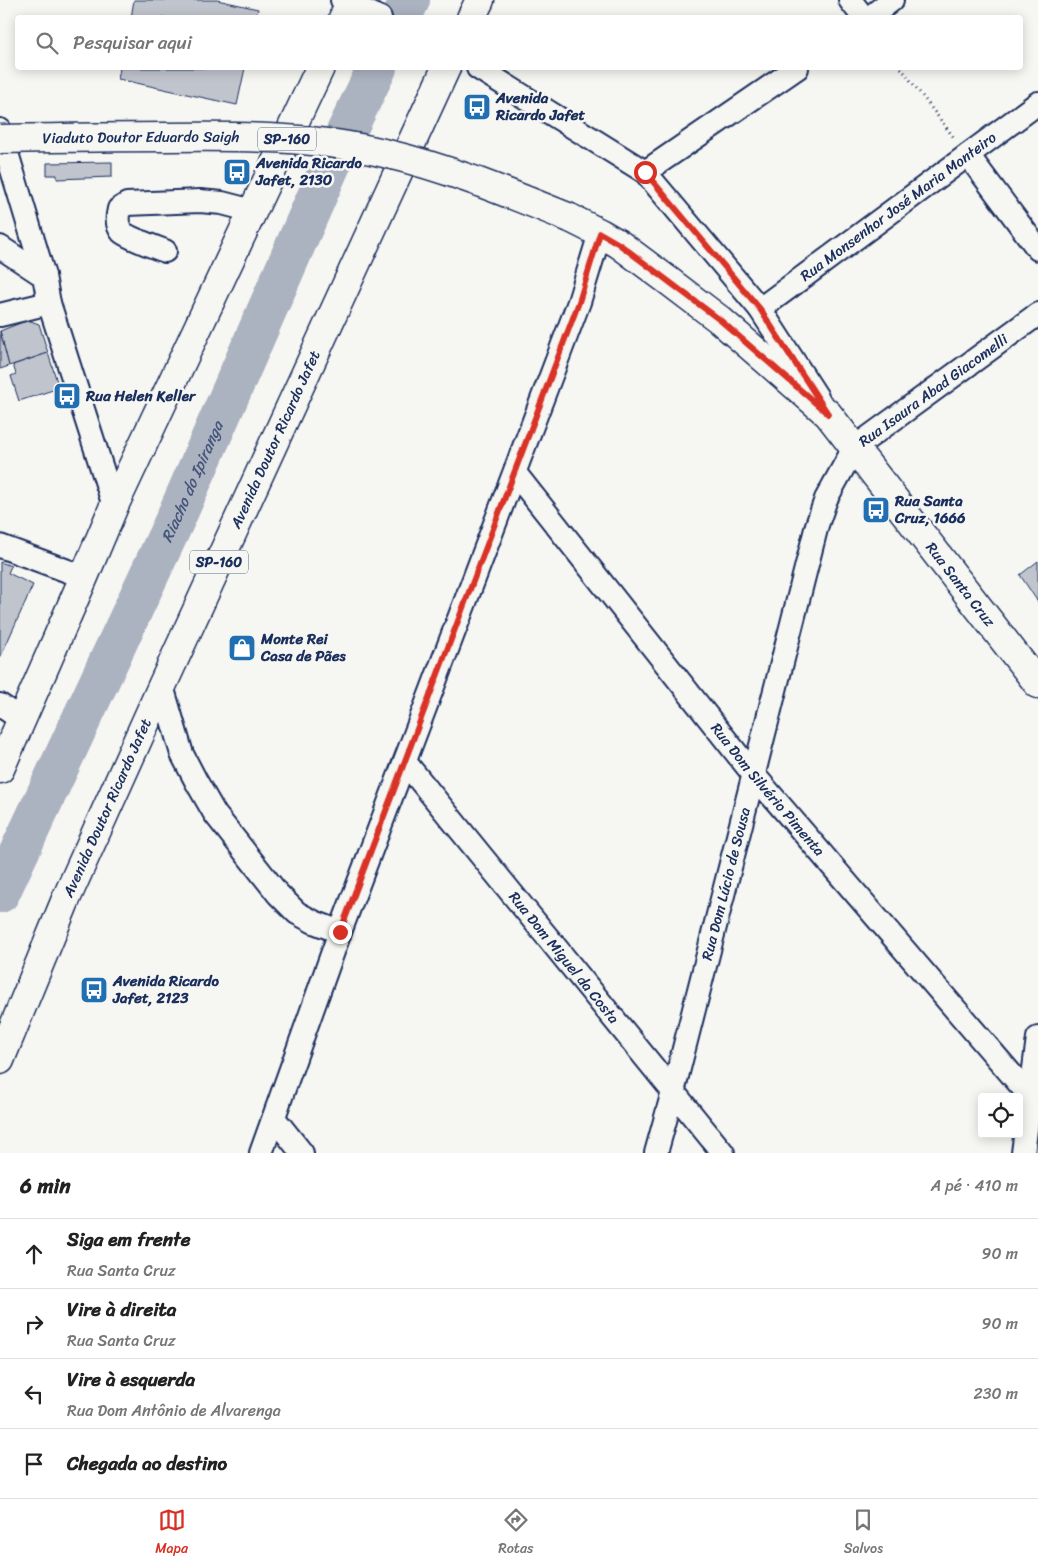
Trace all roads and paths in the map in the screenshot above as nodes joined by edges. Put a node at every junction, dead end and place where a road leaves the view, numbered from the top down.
1 (480, 0) edge
2 (850, 0) edge
3 (892, 0) edge
4 (472, 15) edge
5 (862, 15) edge
6 (873, 15) edge
7 (319, 70) edge
8 (445, 70) edge
9 (481, 70) edge
10 (794, 70) edge
11 (903, 70) edge
12 (1038, 103) edge
13 (0, 130) edge
14 (0, 139) edge
15 (968, 156) junction
16 (645, 172) junction
17 (253, 211) junction
18 (570, 218) joint
19 (600, 233) junction
20 (0, 247) edge
21 (1038, 249) edge
22 (165, 251) dead end
23 (44, 276) junction
24 (49, 303) junction
25 (760, 309) junction
26 (1038, 314) edge
27 (0, 315) edge
28 (828, 414) junction
29 (854, 448) junction
30 (515, 473) junction
31 (114, 506) junction
32 (0, 546) edge
33 (84, 577) junction
34 (1036, 672) edge
35 (162, 686) junction
36 (11, 712) edge
37 (405, 762) junction
38 (0, 769) edge
39 (753, 774) junction
40 (340, 932) junction
41 (1038, 1038) edge
42 (0, 1060) edge
43 (673, 1092) junction
44 (1030, 1096) junction
45 (274, 1118) junction
46 (261, 1153) edge
47 (302, 1153) edge
48 (656, 1153) edge
49 (723, 1153) edge
50 (1023, 1153) edge

1 - 4 main road
2 - 5 street
3 - 6 street
7 - 17 main road, SP-160
8 - 35 main road, Avenida Doutor Ricardo Jafet / SP-160
9 - 16 street, Rua Santa Cruz
10 - 16 street
11 - 15 path
12 - 15 street, Rua Monsenhor José Maria Monteiro
13 - 23 street
14 - 18 main road, Viaduto Doutor Eduardo Saigh, bridge
15 - 21 street
15 - 25 street, Rua Monsenhor José Maria Monteiro
16 - 25 street, Rua Santa Cruz
17 - 22 street
17 - 31 main road, SP-160
18 - 19 main road, Rua Santa Cruz
19 - 28 main road, Rua Santa Cruz
19 - 30 street
20 - 23 street
23 - 24 street
24 - 27 street
24 - 31 street
25 - 28 street, Rua Santa Cruz
26 - 29 street, Rua Isaura Abad Giacomelli
28 - 29 main road, Rua Santa Cruz
29 - 34 main road, Rua Santa Cruz
29 - 39 street, Rua Dom Lúcio de Sousa
30 - 37 street
30 - 39 street, Rua Dom Silvério Pimenta
31 - 33 main road, SP-160
32 - 33 street
33 - 36 main road, SP-160
35 - 40 street
35 - 42 main road, Avenida Doutor Ricardo Jafet / SP-160
36 - 38 main road, SP-160
37 - 40 street
37 - 43 street, Rua Dom Miguel da Costa
39 - 43 street, Rua Dom Lúcio de Sousa
39 - 44 street, Rua Dom Silvério Pimenta
40 - 45 street
41 - 44 street
43 - 48 street, Rua Dom Lúcio de Sousa
43 - 49 street, Rua Dom Miguel da Costa
44 - 50 street
45 - 46 street
45 - 47 street

